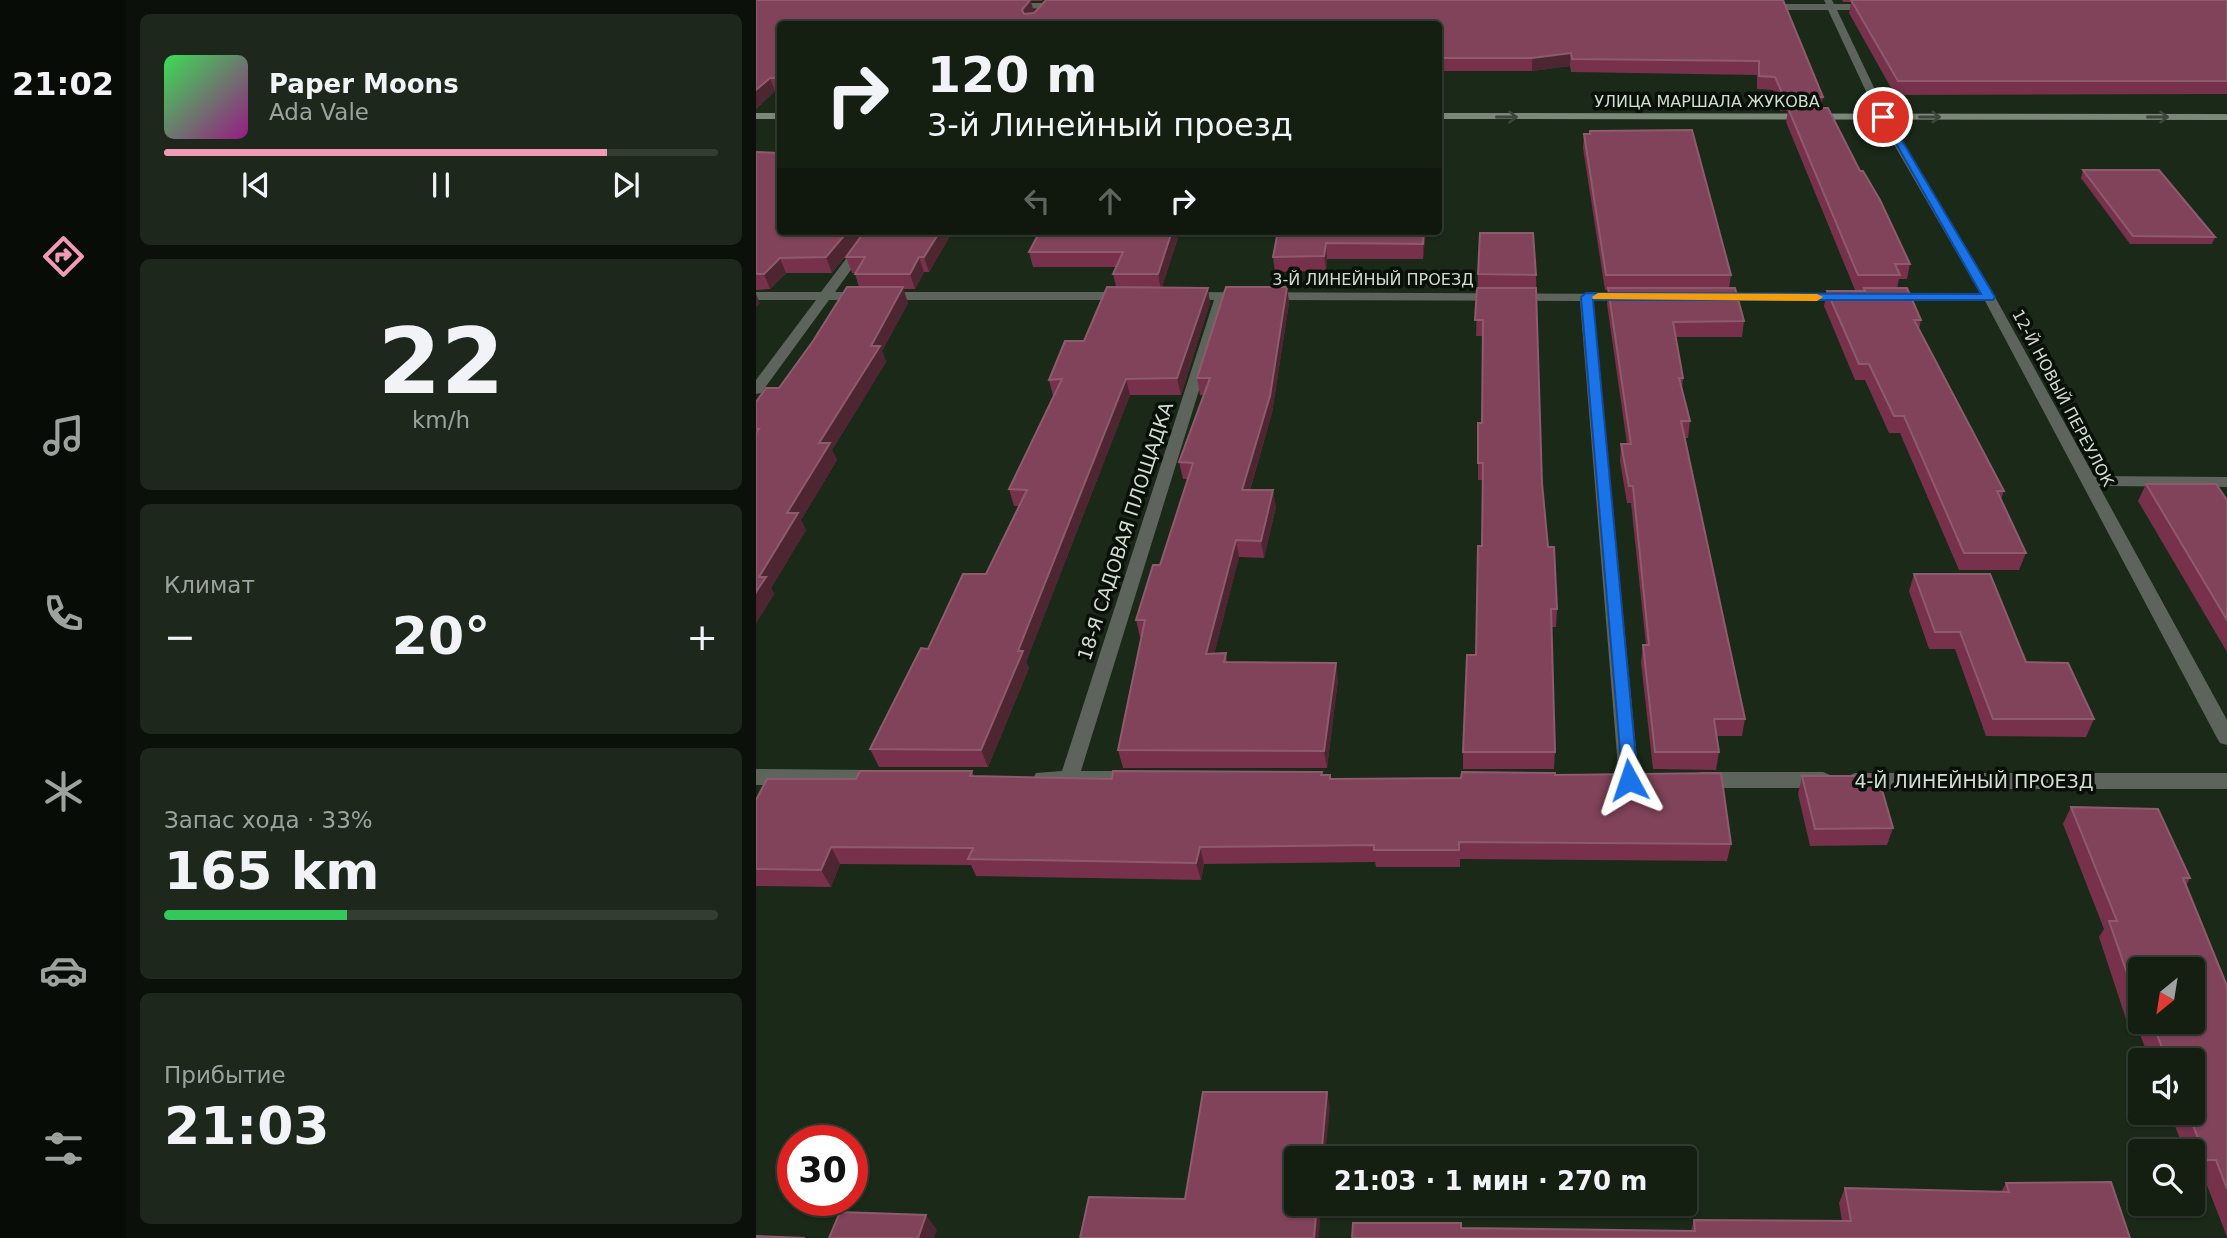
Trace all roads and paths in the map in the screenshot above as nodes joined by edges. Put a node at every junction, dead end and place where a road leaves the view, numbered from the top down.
1 (1049, 3) edge
2 (1830, 4) edge
3 (991, 6) edge
4 (1073, 6) edge
5 (1751, 7) edge
6 (1887, 8) edge
7 (1039, 15) edge
8 (756, 116) edge
9 (777, 116) edge
10 (1442, 116) edge
11 (1883, 117) junction
12 (2227, 117) edge
13 (870, 235) edge
14 (756, 296) edge
15 (827, 296) junction
16 (1141, 296) edge
17 (1168, 296) edge
18 (1222, 296) junction
19 (1586, 297) junction
20 (1642, 297) edge
21 (1698, 297) edge
22 (1989, 297) junction
23 (756, 390) edge
24 (2088, 481) junction
25 (2227, 482) edge
26 (2227, 738) edge
27 (756, 778) edge
28 (892, 778) edge
29 (1028, 778) edge
30 (1069, 778) junction
31 (1151, 779) edge
32 (1629, 780) edge
33 (1685, 780) edge
34 (2227, 781) edge

1 - 3 street
1 - 4 street
1 - 7 street
2 - 5 street
2 - 6 street
2 - 11 street, 12-Й НОВЫЙ ПЕРЕУЛОК
8 - 9 main road
10 -> 11 main road, УЛИЦА МАРШАЛА ЖУКОВА
11 -> 12 main road, УЛИЦА МАРШАЛА ЖУКОВА
11 - 22 street, 12-Й НОВЫЙ ПЕРЕУЛОК
13 - 15 street
14 - 15 street
15 - 16 street
15 - 23 street
17 - 18 street, 3-Й ЛИНЕЙНЫЙ ПРОЕЗД
18 - 19 street, 3-Й ЛИНЕЙНЫЙ ПРОЕЗД
18 - 30 street, 18-Я САДОВАЯ ПЛОЩАДКА
19 - 20 street, 3-Й ЛИНЕЙНЫЙ ПРОЕЗД
19 - 32 street
21 - 22 street
22 - 24 street, 12-Й НОВЫЙ ПЕРЕУЛОК
24 - 25 street
24 - 26 street, 12-Й НОВЫЙ ПЕРЕУЛОК
27 - 28 street
29 - 30 street
30 - 31 street
33 - 34 street, 4-Й ЛИНЕЙНЫЙ ПРОЕЗД

